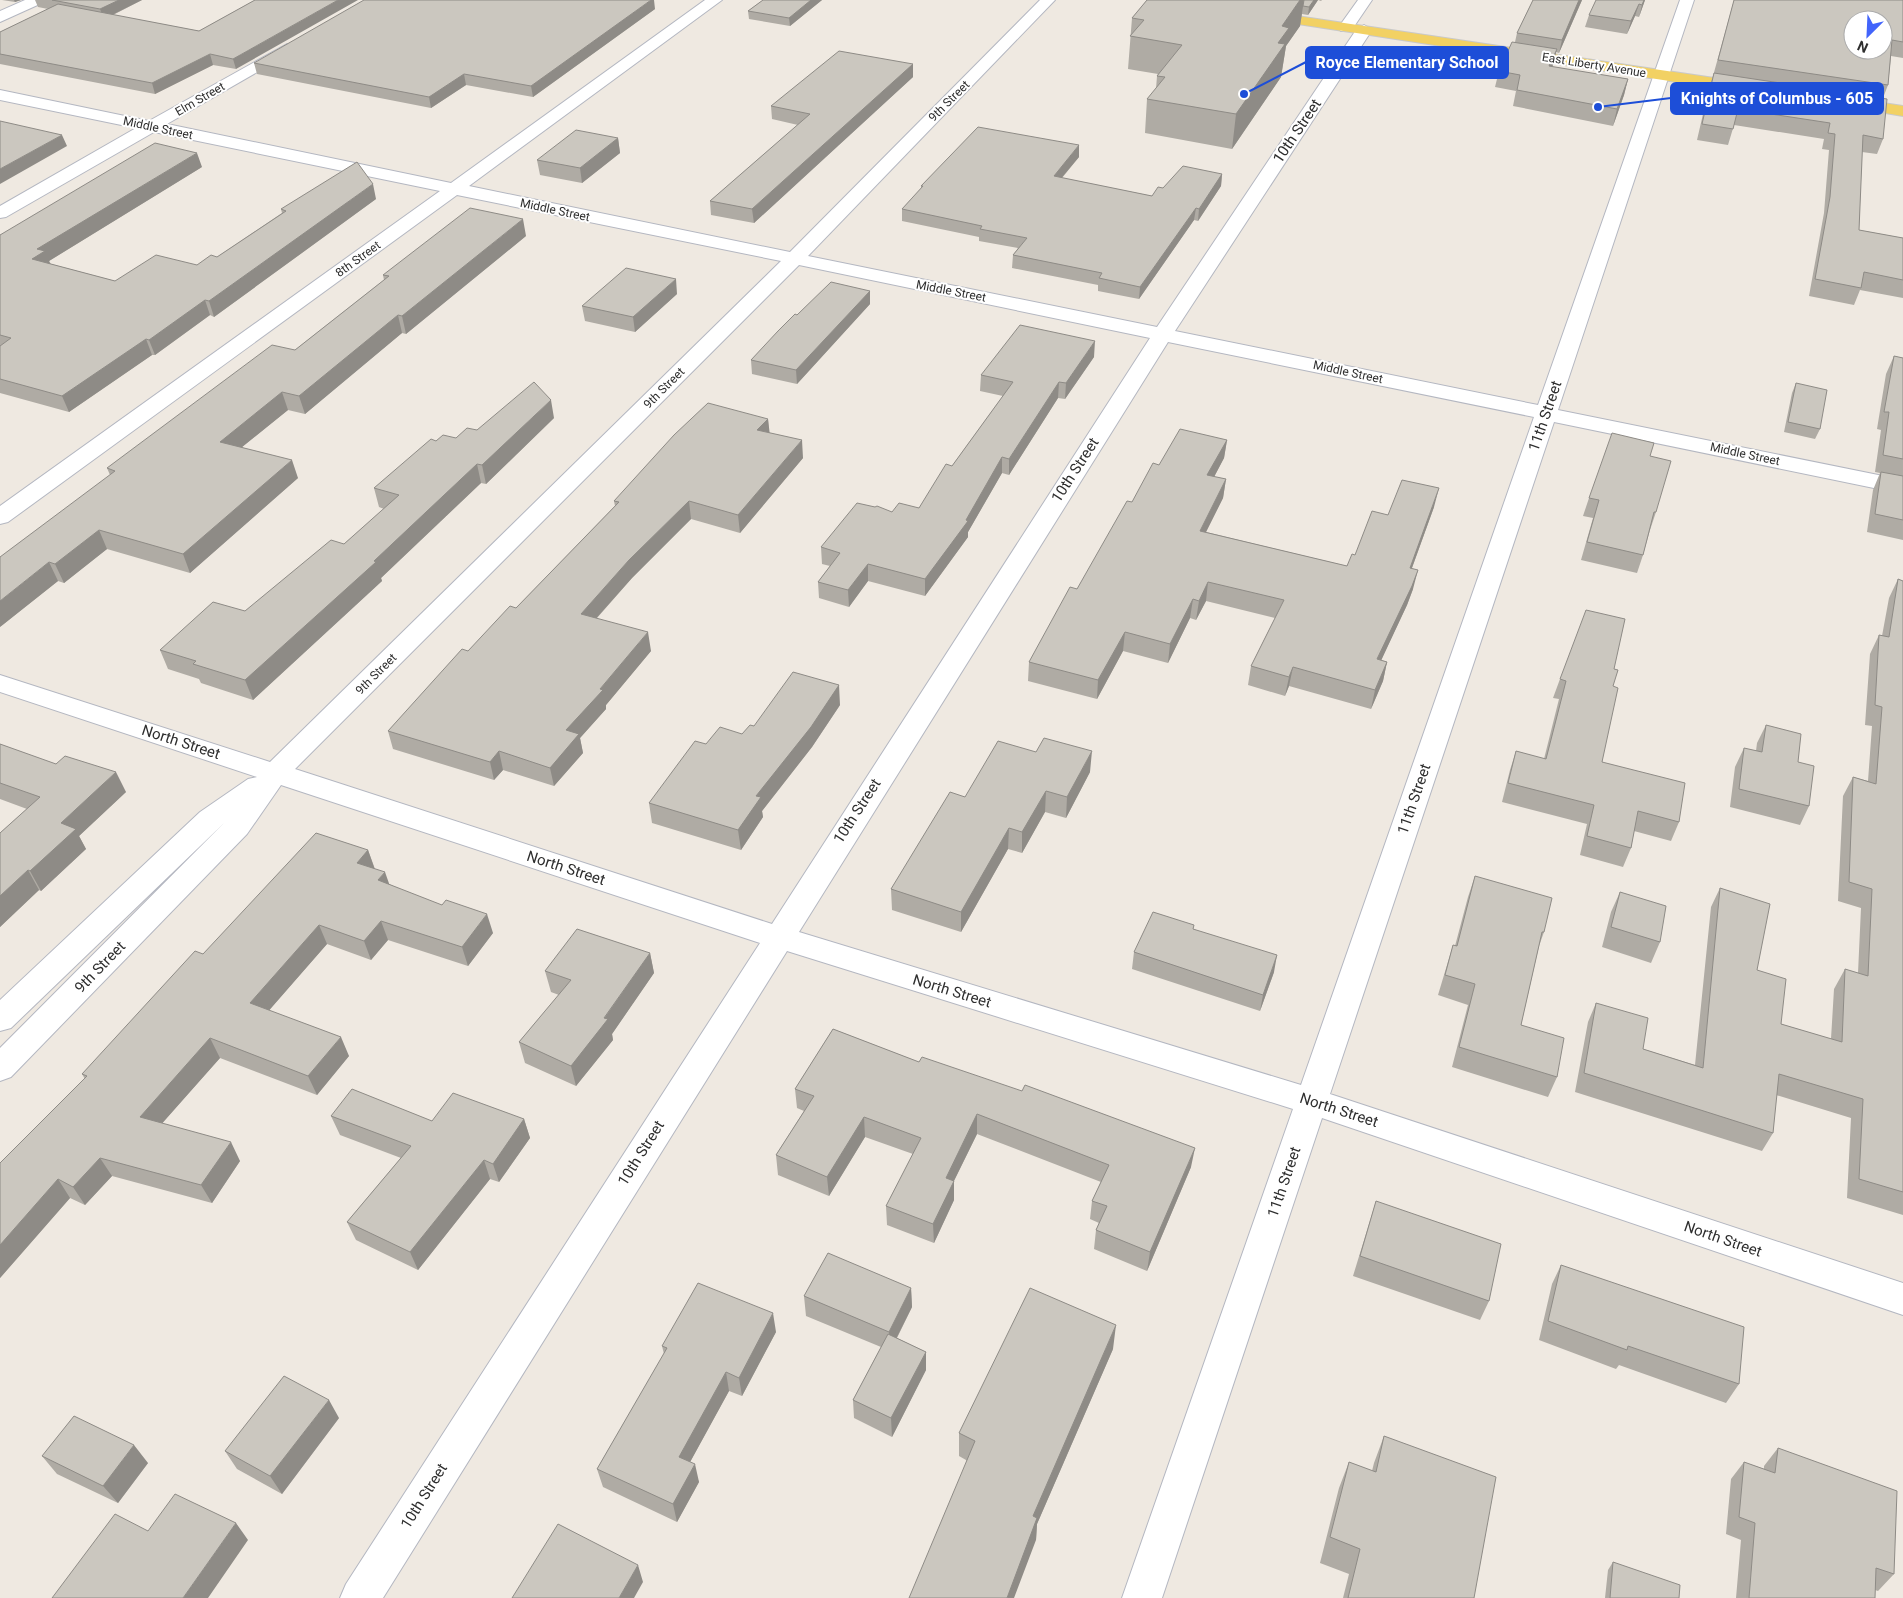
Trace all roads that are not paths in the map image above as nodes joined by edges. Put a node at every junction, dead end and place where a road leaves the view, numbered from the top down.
1 (37, 0) edge
2 (715, 0) edge
3 (1048, 0) edge
4 (1365, 0) edge
5 (1687, 0) edge
6 (1248, 12) edge
7 (0, 17) edge
8 (1355, 29) junction
9 (305, 39) edge
10 (1660, 75) junction
11 (1766, 91) edge
12 (0, 95) edge
13 (1834, 101) edge
14 (1903, 111) edge
15 (152, 126) junction
16 (454, 189) junction
17 (0, 213) edge
18 (793, 260) junction
19 (1162, 335) junction
20 (1546, 413) junction
21 (1903, 486) edge
22 (0, 517) edge
23 (0, 683) edge
24 (276, 773) junction
25 (777, 937) junction
26 (0, 1019) edge
27 (0, 1068) edge
28 (1311, 1101) junction
29 (1903, 1299) edge
30 (360, 1598) edge
31 (1142, 1598) edge

1 - 7 street
2 - 16 street, 8th Street
3 - 18 street, 9th Street
4 - 8 street, 10th Street
5 - 10 street, 11th Street
6 - 8 main road, East Liberty Avenue
8 - 10 main road, East Liberty Avenue
8 - 19 street, 10th Street
9 - 15 street, Elm Street
10 - 11 main road, East Liberty Avenue
10 - 20 street, 11th Street
12 - 15 street, Middle Street
13 - 14 main road
15 - 16 street, Middle Street
15 - 17 street, Elm Street
16 - 18 street, Middle Street
16 - 22 street, 8th Street
18 - 19 street, Middle Street
18 - 24 street, 9th Street
19 - 20 street, Middle Street
19 - 25 street, 10th Street
20 - 21 street, Middle Street
20 - 28 street, 11th Street
23 - 24 street, North Street
24 - 25 street, North Street
24 - 26 street, 9th Street
24 - 27 street, 9th Street
25 - 28 street, North Street
25 - 30 street, 10th Street
28 - 29 street, North Street
28 - 31 street, 11th Street

